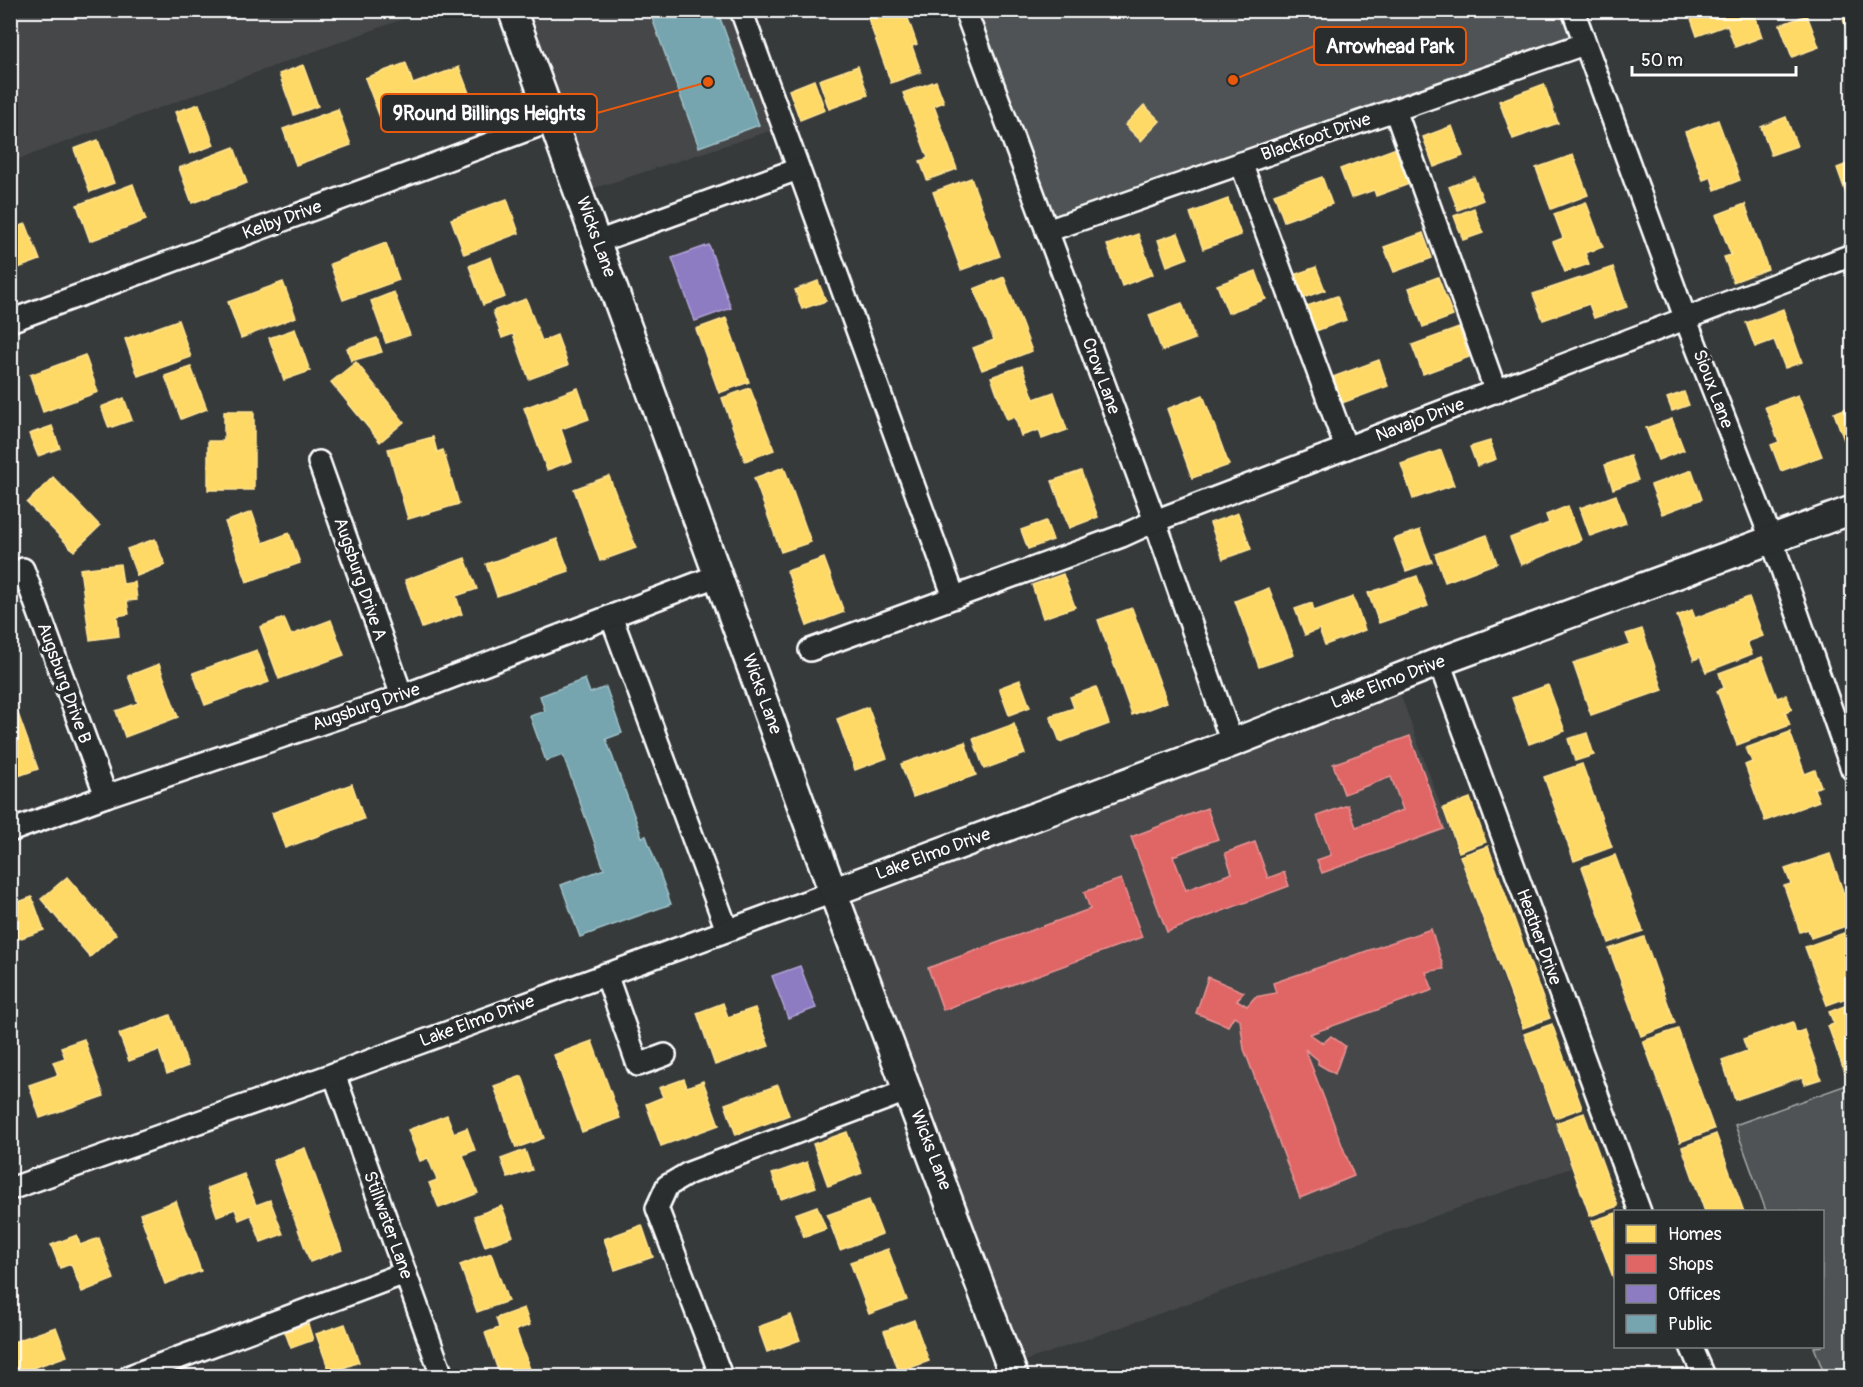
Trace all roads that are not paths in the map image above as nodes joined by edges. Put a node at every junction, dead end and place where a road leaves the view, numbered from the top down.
1 (512, 10) edge
2 (741, 10) edge
3 (965, 10) edge
4 (1573, 10) edge
5 (1584, 44) junction
6 (1395, 110) junction
7 (554, 120) junction
8 (1241, 163) junction
9 (798, 169) junction
10 (1047, 231) junction
11 (597, 242) junction
12 (1852, 255) edge
13 (1686, 320) junction
14 (10, 321) edge
15 (1496, 392) junction
16 (1346, 448) junction
17 (319, 462) dead end
18 (1852, 510) edge
19 (1155, 520) junction
20 (1772, 541) junction
21 (23, 569) dead end
22 (719, 574) junction
23 (954, 597) junction
24 (611, 616) junction
25 (810, 650) dead end
26 (1438, 662) junction
27 (402, 696) junction
28 (1232, 743) junction
29 (1852, 769) edge
30 (106, 796) junction
31 (10, 831) edge
32 (833, 892) junction
33 (727, 930) junction
34 (606, 974) junction
35 (665, 1055) dead end
36 (334, 1074) junction
37 (909, 1090) junction
38 (10, 1189) edge
39 (1639, 1210) edge
40 (405, 1273) junction
41 (1691, 1348) edge
42 (162, 1371) edge
43 (130, 1377) edge
44 (442, 1377) edge
45 (721, 1377) edge
46 (1014, 1377) edge
47 (1704, 1377) edge

1 - 7 main road, Wicks Lane
2 - 9 street
3 - 10 street, Crow Lane
4 - 5 street, Sioux Lane
5 - 6 street, Blackfoot Drive
5 - 13 street, Sioux Lane
6 - 8 street, Blackfoot Drive
6 - 15 street
7 - 11 main road, Wicks Lane
7 - 14 street, Kelby Drive
8 - 10 street, Blackfoot Drive
8 - 16 street
9 - 11 street
9 - 23 street
10 - 19 street, Crow Lane
11 - 22 main road, Wicks Lane
12 - 13 street, Navajo Drive
13 - 15 street, Navajo Drive
13 - 20 street, Sioux Lane
15 - 16 street, Navajo Drive
16 - 19 street, Navajo Drive
17 - 27 street, Augsburg Drive A
18 - 20 main road, Lake Elmo Drive
19 - 23 street, Navajo Drive
19 - 28 street, Crow Lane
20 - 26 main road, Lake Elmo Drive
20 - 29 street, Sioux Lane
21 - 30 street, Augsburg Drive B
22 - 24 street, Augsburg Drive
22 - 32 main road, Wicks Lane
23 - 25 street, Navajo Drive
24 - 27 street, Augsburg Drive
24 - 33 street
26 - 28 main road, Lake Elmo Drive
26 - 39 street, Heather Drive
27 - 30 street, Augsburg Drive
28 - 32 main road, Lake Elmo Drive
30 - 31 street, Augsburg Drive
32 - 33 street, Lake Elmo Drive
32 - 37 main road, Wicks Lane
33 - 34 street, Lake Elmo Drive
34 - 35 street
34 - 36 street, Lake Elmo Drive
36 - 38 street, Lake Elmo Drive
36 - 40 street, Stillwater Lane
37 - 45 street
37 - 46 main road, Wicks Lane
40 - 42 street
40 - 44 street, Stillwater Lane
41 - 47 street
42 - 43 street

